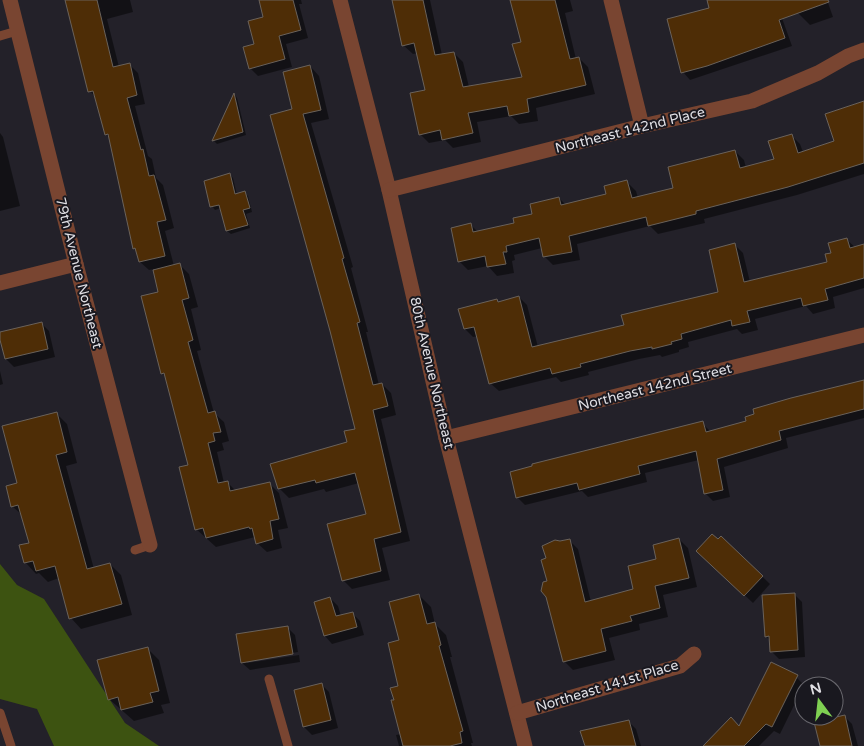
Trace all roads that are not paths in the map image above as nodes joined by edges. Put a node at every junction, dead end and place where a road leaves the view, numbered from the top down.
1 (10, 0) edge
2 (340, 0) edge
3 (611, 0) edge
4 (18, 31) junction
5 (0, 36) edge
6 (864, 50) edge
7 (642, 126) junction
8 (389, 190) junction
9 (76, 264) junction
10 (0, 283) edge
11 (864, 335) edge
12 (446, 438) junction
13 (142, 547) dead end
14 (694, 654) dead end
15 (269, 679) dead end
16 (517, 712) junction
17 (0, 713) edge
18 (11, 746) edge
19 (288, 746) edge
20 (525, 746) edge

1 - 4 street, 79th Avenue Northeast
2 - 8 street, 80th Avenue Northeast
3 - 7 street
4 - 5 lane
4 - 9 street, 79th Avenue Northeast
6 - 7 street, Northeast 142nd Place
7 - 8 street, Northeast 142nd Place
8 - 12 street, 80th Avenue Northeast
9 - 10 street
9 - 13 street, 79th Avenue Northeast
11 - 12 street, Northeast 142nd Street
12 - 16 street, 80th Avenue Northeast
14 - 16 street, Northeast 141st Place
15 - 19 lane
16 - 20 street, 80th Avenue Northeast
17 - 18 lane

